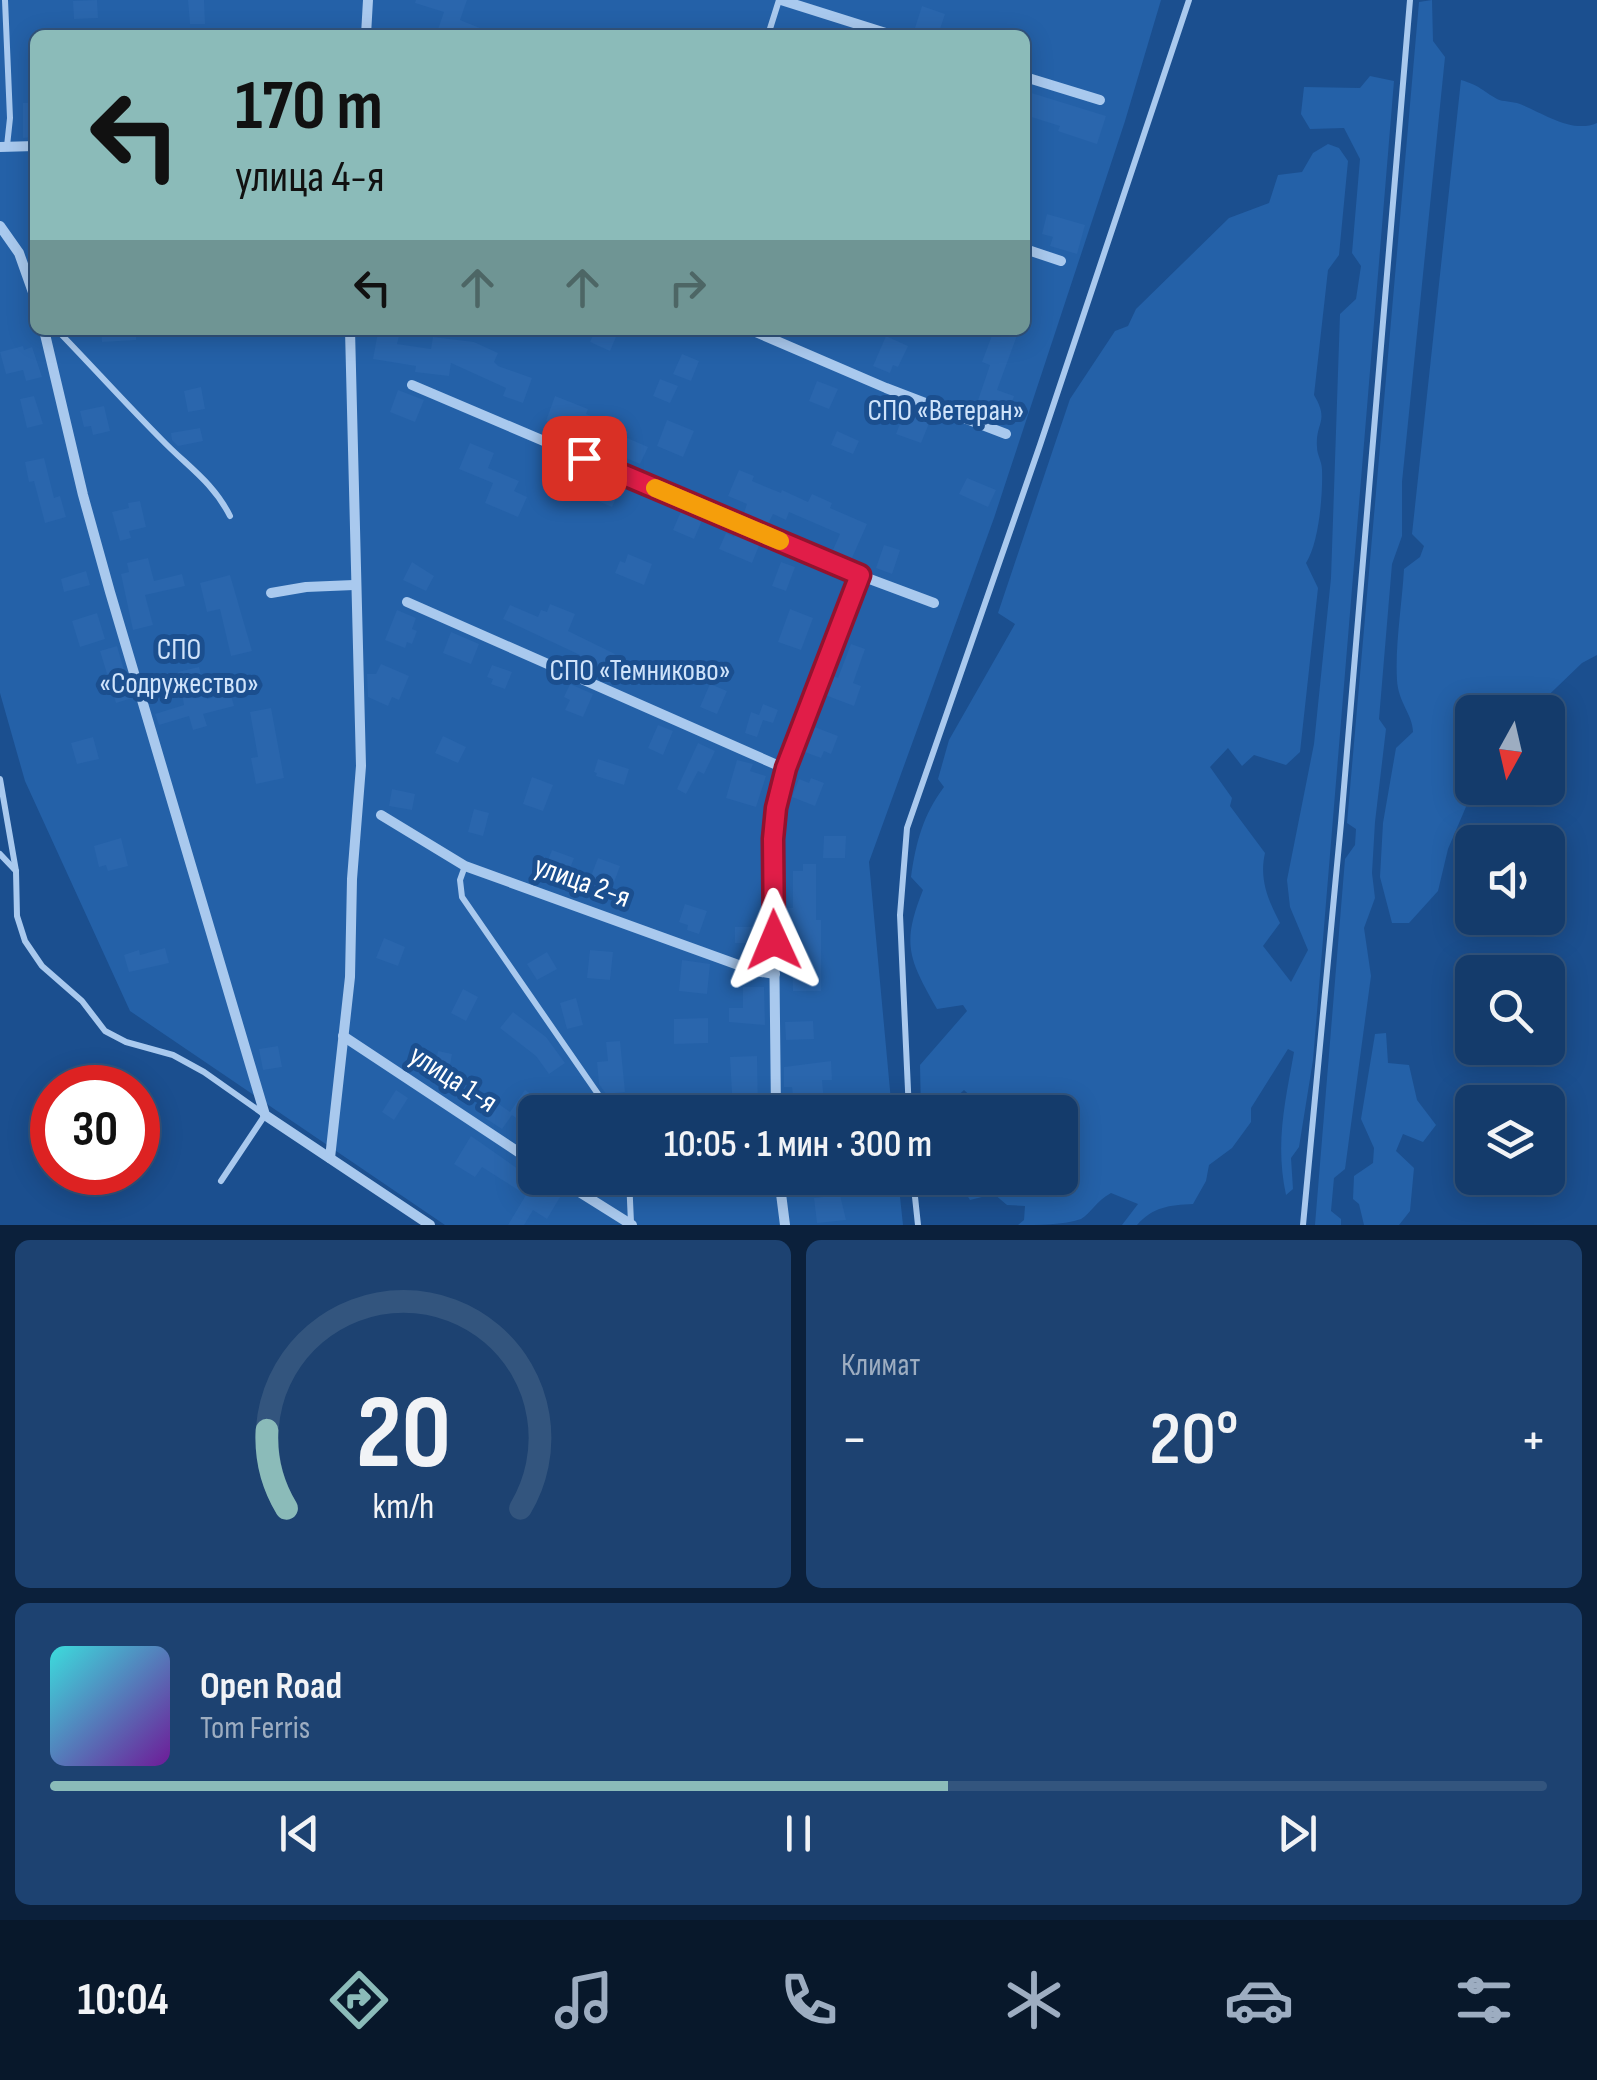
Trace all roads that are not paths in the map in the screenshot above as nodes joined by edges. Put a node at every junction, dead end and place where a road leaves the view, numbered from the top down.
1 (6, 0) edge
2 (368, 0) edge
3 (780, 0) edge
4 (1189, 0) edge
5 (1410, 0) edge
6 (366, 30) edge
7 (770, 30) edge
8 (876, 30) edge
9 (1030, 79) edge
10 (1100, 100) dead end
11 (30, 146) edge
12 (3, 147) edge
13 (0, 226) edge
14 (1030, 251) edge
15 (1061, 260) dead end
16 (30, 284) edge
17 (45, 335) edge
18 (63, 335) edge
19 (350, 335) edge
20 (763, 335) edge
21 (412, 385) dead end
22 (1006, 434) dead end
23 (230, 516) dead end
24 (860, 575) junction
25 (354, 584) junction
26 (272, 593) dead end
27 (406, 602) dead end
28 (934, 604) dead end
29 (786, 768) junction
30 (0, 779) edge
31 (381, 816) dead end
32 (0, 854) edge
33 (466, 866) junction
34 (16, 871) junction
35 (774, 974) junction
36 (343, 1036) junction
37 (598, 1095) edge
38 (776, 1095) edge
39 (908, 1095) edge
40 (265, 1114) junction
41 (518, 1152) edge
42 (330, 1158) junction
43 (221, 1181) dead end
44 (584, 1195) edge
45 (630, 1195) edge
46 (782, 1195) edge
47 (915, 1195) edge
48 (430, 1225) edge
49 (632, 1225) edge
50 (785, 1225) edge
51 (918, 1225) edge
52 (1303, 1225) edge

1 - 12 lane
2 - 6 street
3 - 7 lane
3 - 8 street
4 - 39 lane
5 - 52 lane
9 - 10 street
11 - 12 street
13 - 16 street
14 - 15 street
17 - 40 street
18 - 23 lane
19 - 25 street
20 - 22 street
21 - 24 street
24 - 28 street
24 - 29 street
25 - 26 street
25 - 36 street
27 - 29 street
29 - 35 street
30 - 34 lane
31 - 33 street, улица 2-я
32 - 34 lane
33 - 35 street, улица 2-я
33 - 37 lane
34 - 40 lane
35 - 38 street
36 - 41 street, улица 1-я
36 - 42 street
40 - 42 street
40 - 43 lane
42 - 48 street
44 - 49 street
45 - 49 lane
46 - 50 street
47 - 51 lane

